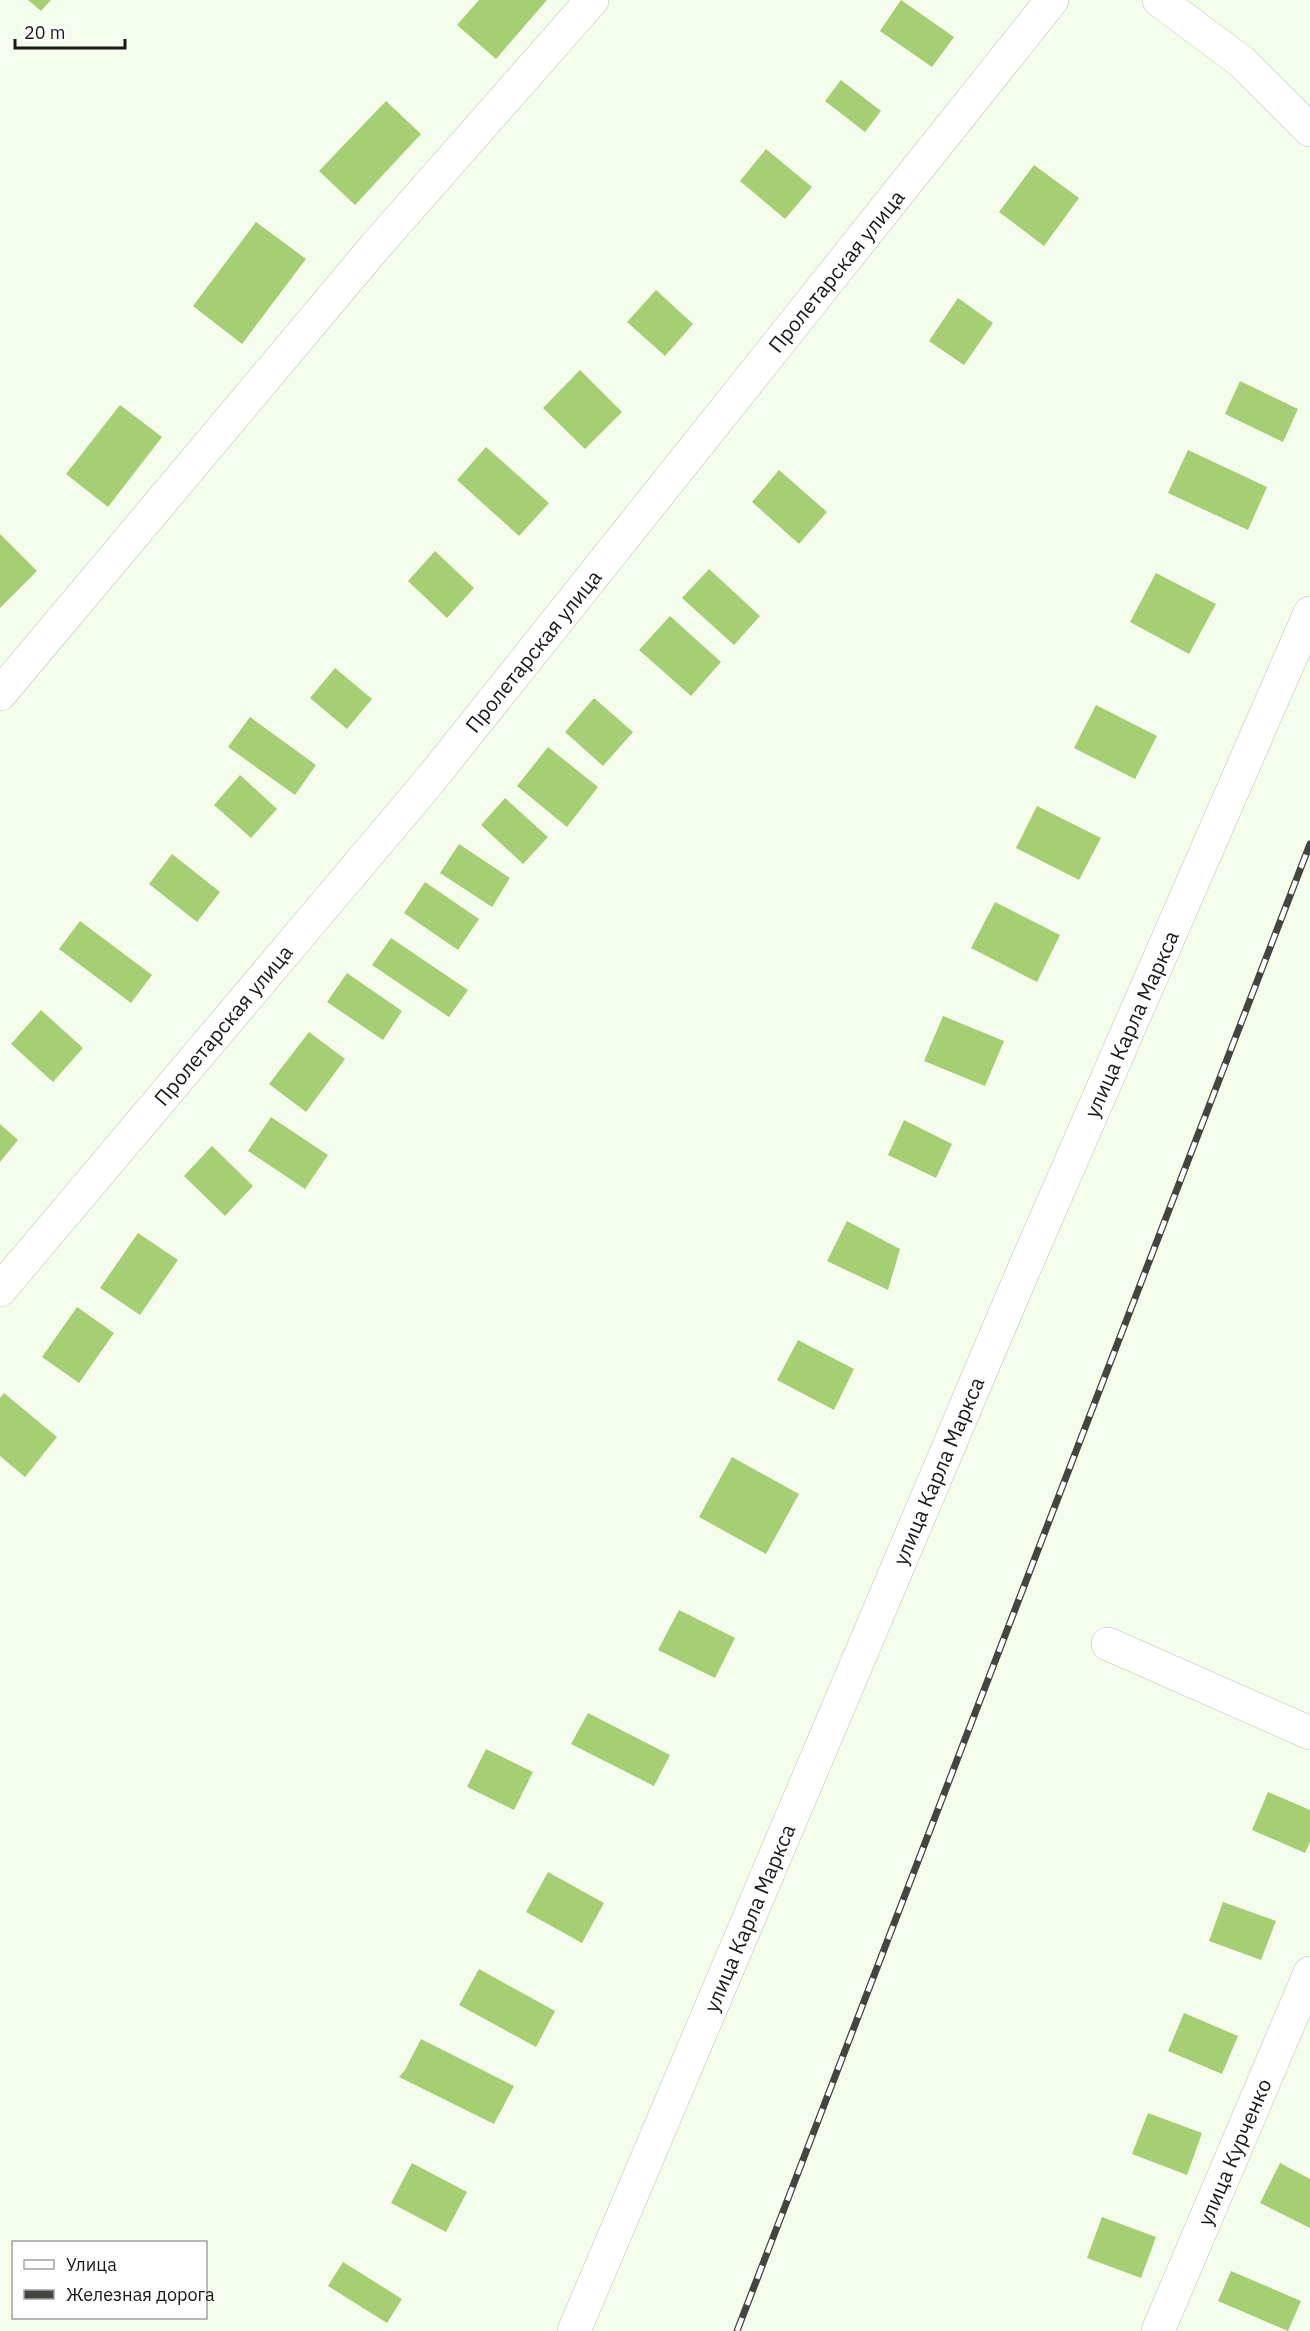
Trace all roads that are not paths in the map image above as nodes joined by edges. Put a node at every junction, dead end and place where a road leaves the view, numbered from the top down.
1 (592, 0) edge
2 (1052, 0) edge
3 (1159, 0) edge
4 (1310, 130) edge
5 (1310, 614) edge
6 (0, 694) edge
7 (0, 1290) edge
8 (1107, 1644) dead end
9 (1310, 1733) edge
10 (1310, 1973) edge
11 (574, 2331) edge
12 (1158, 2331) edge

1 - 6 street
2 - 7 street, Пролетарская улица
3 - 4 street
5 - 11 street, улица Карла Маркса
8 - 9 street
10 - 12 street, улица Курченко

